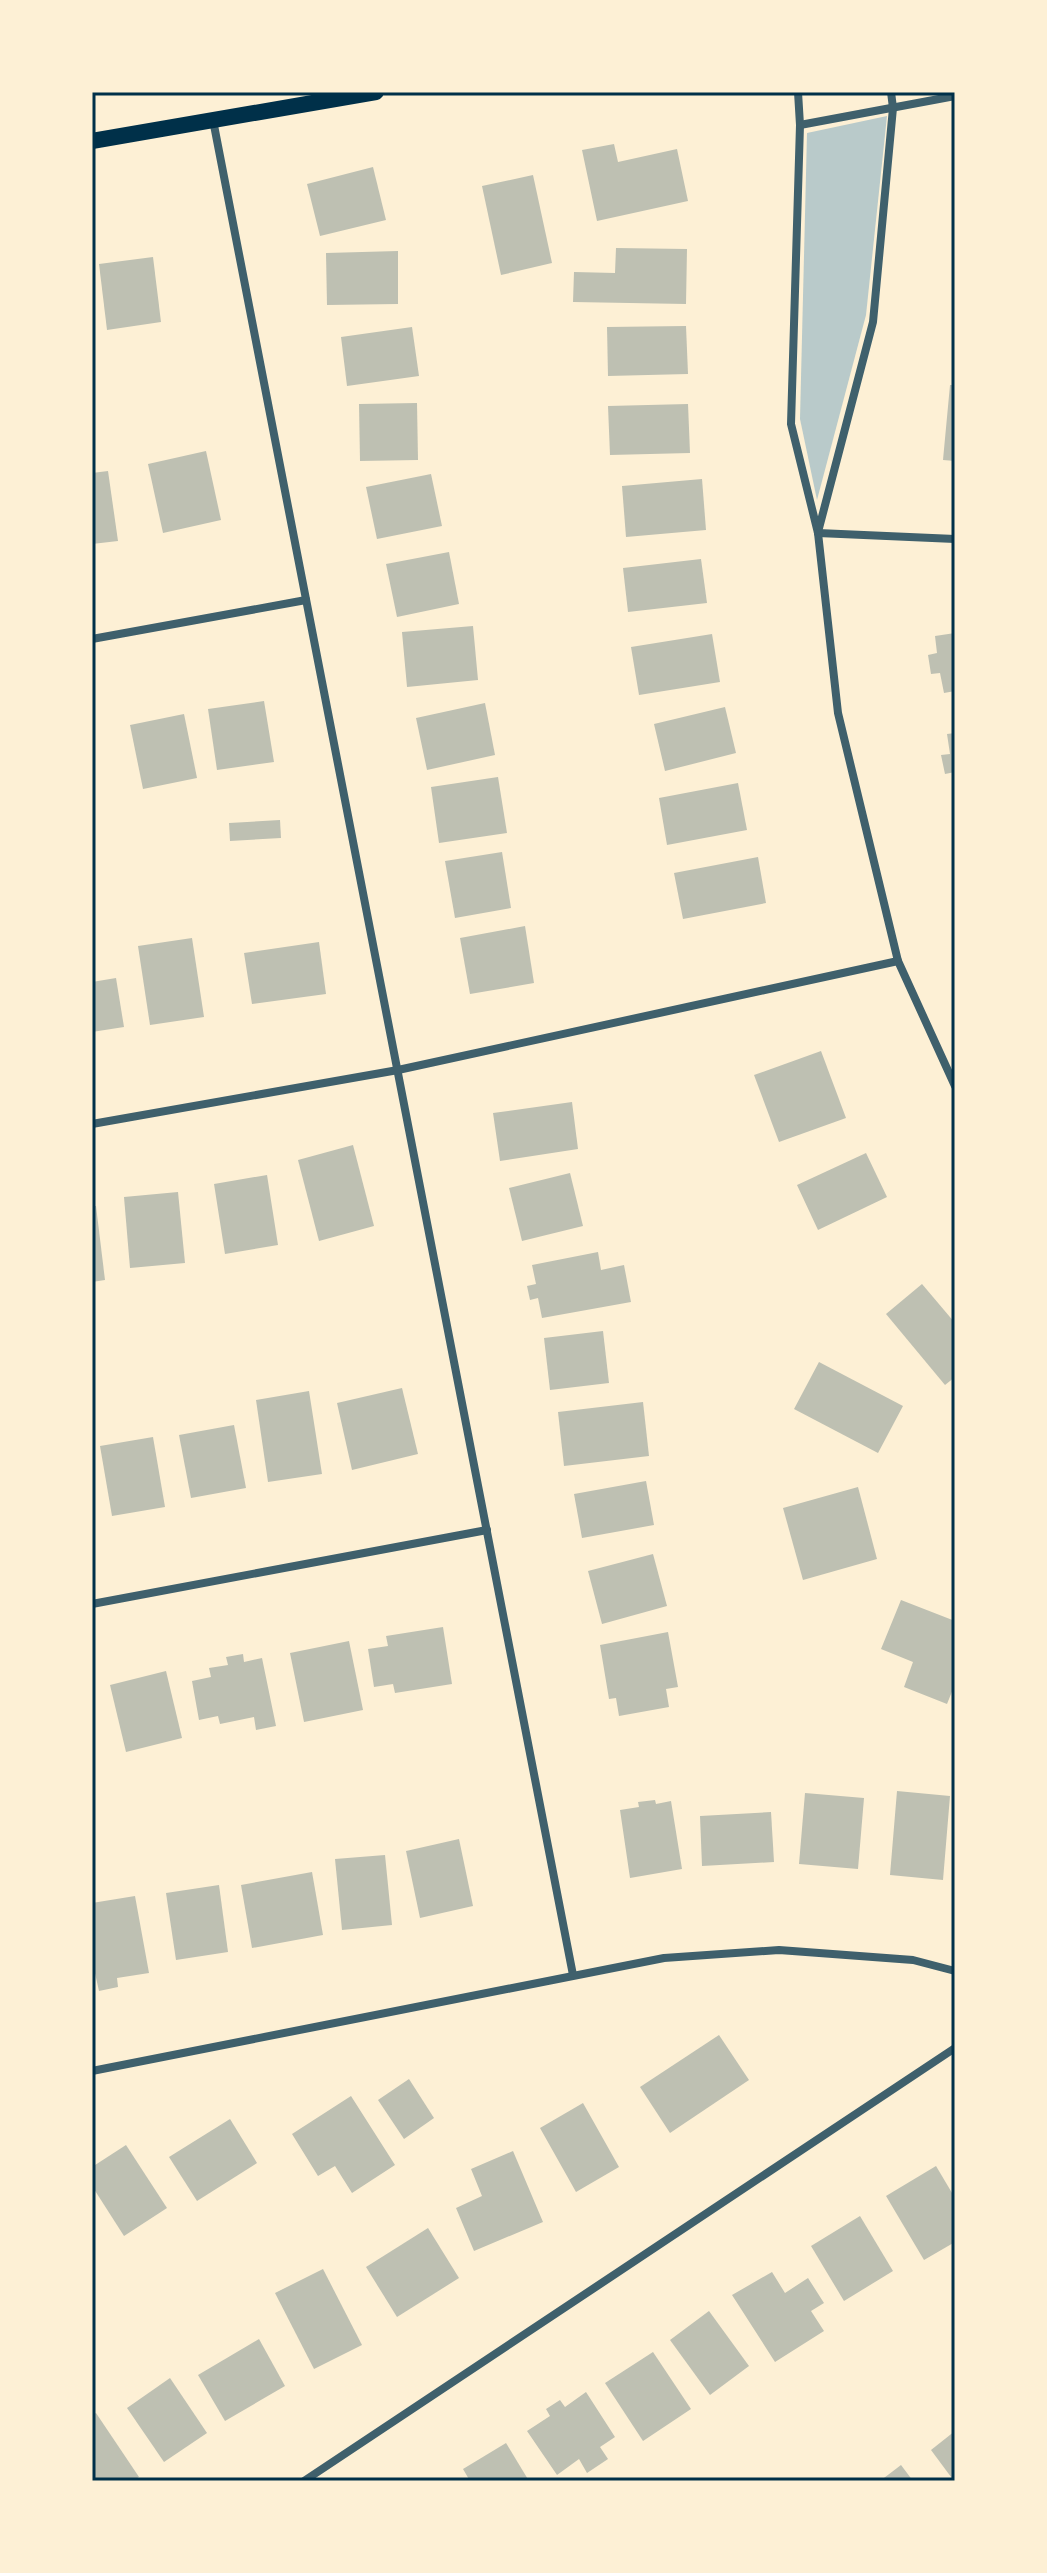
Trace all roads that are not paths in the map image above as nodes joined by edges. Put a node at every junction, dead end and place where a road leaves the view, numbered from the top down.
1 (376, 92) edge
2 (798, 92) edge
3 (891, 92) edge
4 (955, 96) edge
5 (893, 108) junction
6 (213, 119) junction
7 (800, 125) junction
8 (92, 141) edge
9 (818, 533) junction
10 (955, 539) edge
11 (306, 600) junction
12 (92, 639) edge
13 (898, 961) junction
14 (398, 1070) junction
15 (955, 1086) edge
16 (92, 1124) edge
17 (487, 1530) junction
18 (92, 1604) edge
19 (955, 1971) edge
20 (573, 1975) junction
21 (955, 2048) edge
22 (92, 2071) edge
23 (304, 2481) edge

1 - 6 main road
2 - 7 street
3 - 5 street
4 - 5 street
5 - 7 street
5 - 9 street
6 - 8 main road
6 - 11 street
7 - 9 street
9 - 10 street
9 - 13 street
11 - 12 street
11 - 14 street
13 - 14 street
13 - 15 street
14 - 16 street
14 - 17 street
17 - 18 street
17 - 20 street
19 - 20 street
20 - 22 street
21 - 23 street

